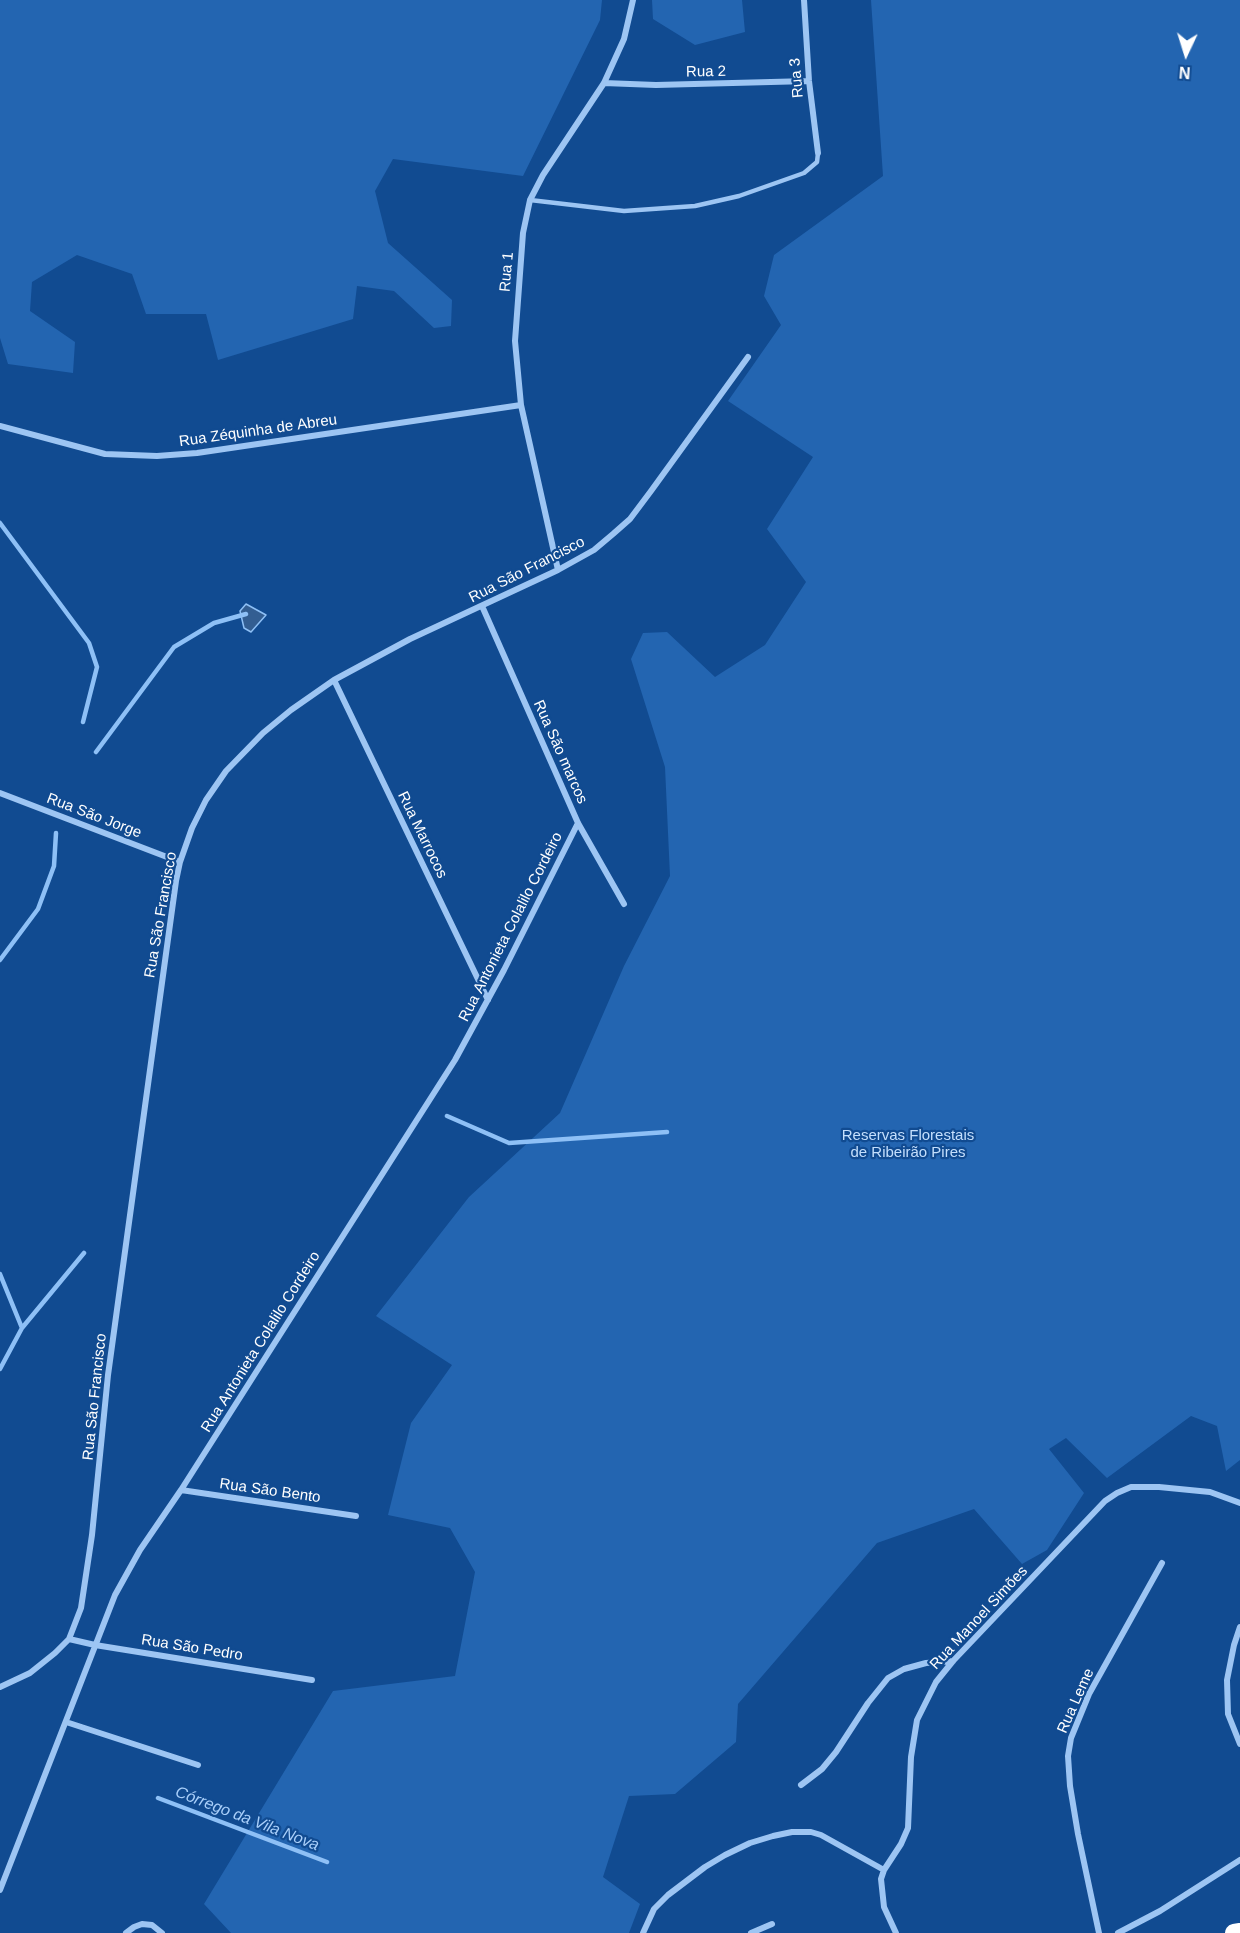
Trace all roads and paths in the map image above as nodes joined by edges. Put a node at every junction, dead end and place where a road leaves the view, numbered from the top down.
1 (633, 0) edge
2 (804, 0) edge
3 (809, 81) junction
4 (604, 83) junction
5 (818, 153) joint
6 (530, 200) junction
7 (748, 357) dead end
8 (521, 405) junction
9 (0, 426) edge
10 (558, 570) junction
11 (482, 606) junction
12 (334, 680) junction
13 (0, 793) edge
14 (578, 823) junction
15 (180, 862) junction
16 (624, 904) dead end
17 (488, 1000) junction
18 (181, 1490) junction
19 (1240, 1503) edge
20 (356, 1516) dead end
21 (1162, 1563) dead end
22 (1240, 1627) edge
23 (69, 1639) junction
24 (95, 1645) junction
25 (952, 1661) junction
26 (312, 1680) dead end
27 (0, 1687) edge
28 (66, 1722) junction
29 (1240, 1744) edge
30 (198, 1765) dead end
31 (801, 1785) dead end
32 (1240, 1860) edge
33 (884, 1870) junction
34 (0, 1890) edge
35 (772, 1924) dead end
36 (1240, 1932) edge
37 (126, 1933) edge
38 (162, 1933) edge
39 (642, 1933) edge
40 (750, 1933) edge
41 (896, 1933) edge
42 (1100, 1933) edge
43 (1118, 1933) edge
44 (1234, 1933) edge

1 - 4 street, Rua 1
2 - 3 street, Rua 3
3 - 4 street, Rua 2
3 - 5 street, Rua 3
4 - 6 street, Rua 1
5 - 6 lane
6 - 8 street, Rua 1
7 - 10 street, Rua São Francisco
8 - 9 street, Rua Zéquinha de Abreu
8 - 10 street, Rua 1
10 - 11 street, Rua São Francisco
11 - 12 street, Rua São Francisco
11 - 14 street, Rua São marcos
12 - 15 street, Rua São Francisco
12 - 17 street, Rua Marrocos
13 - 15 street, Rua São Jorge
14 - 16 street, Rua São marcos
14 - 17 street, Rua Antonieta Colalilo Cordeiro
15 - 23 street, Rua São Francisco
17 - 18 street, Rua Antonieta Colalilo Cordeiro
18 - 20 street, Rua São Bento
18 - 24 street, Rua Antonieta Colalilo Cordeiro
19 - 25 street, Rua Manoel Simões
21 - 42 street, Rua Leme
22 - 29 street
23 - 24 street, Rua São Pedro
23 - 27 street
24 - 26 street, Rua São Pedro
24 - 28 street, Rua Antonieta Colalilo Cordeiro
25 - 31 street
25 - 33 street, Rua Manoel Simões
28 - 30 street
28 - 34 street, Rua Antonieta Colalilo Cordeiro
32 - 43 street
33 - 39 street
33 - 41 street
35 - 40 street
36 - 44 highway
37 - 38 street

